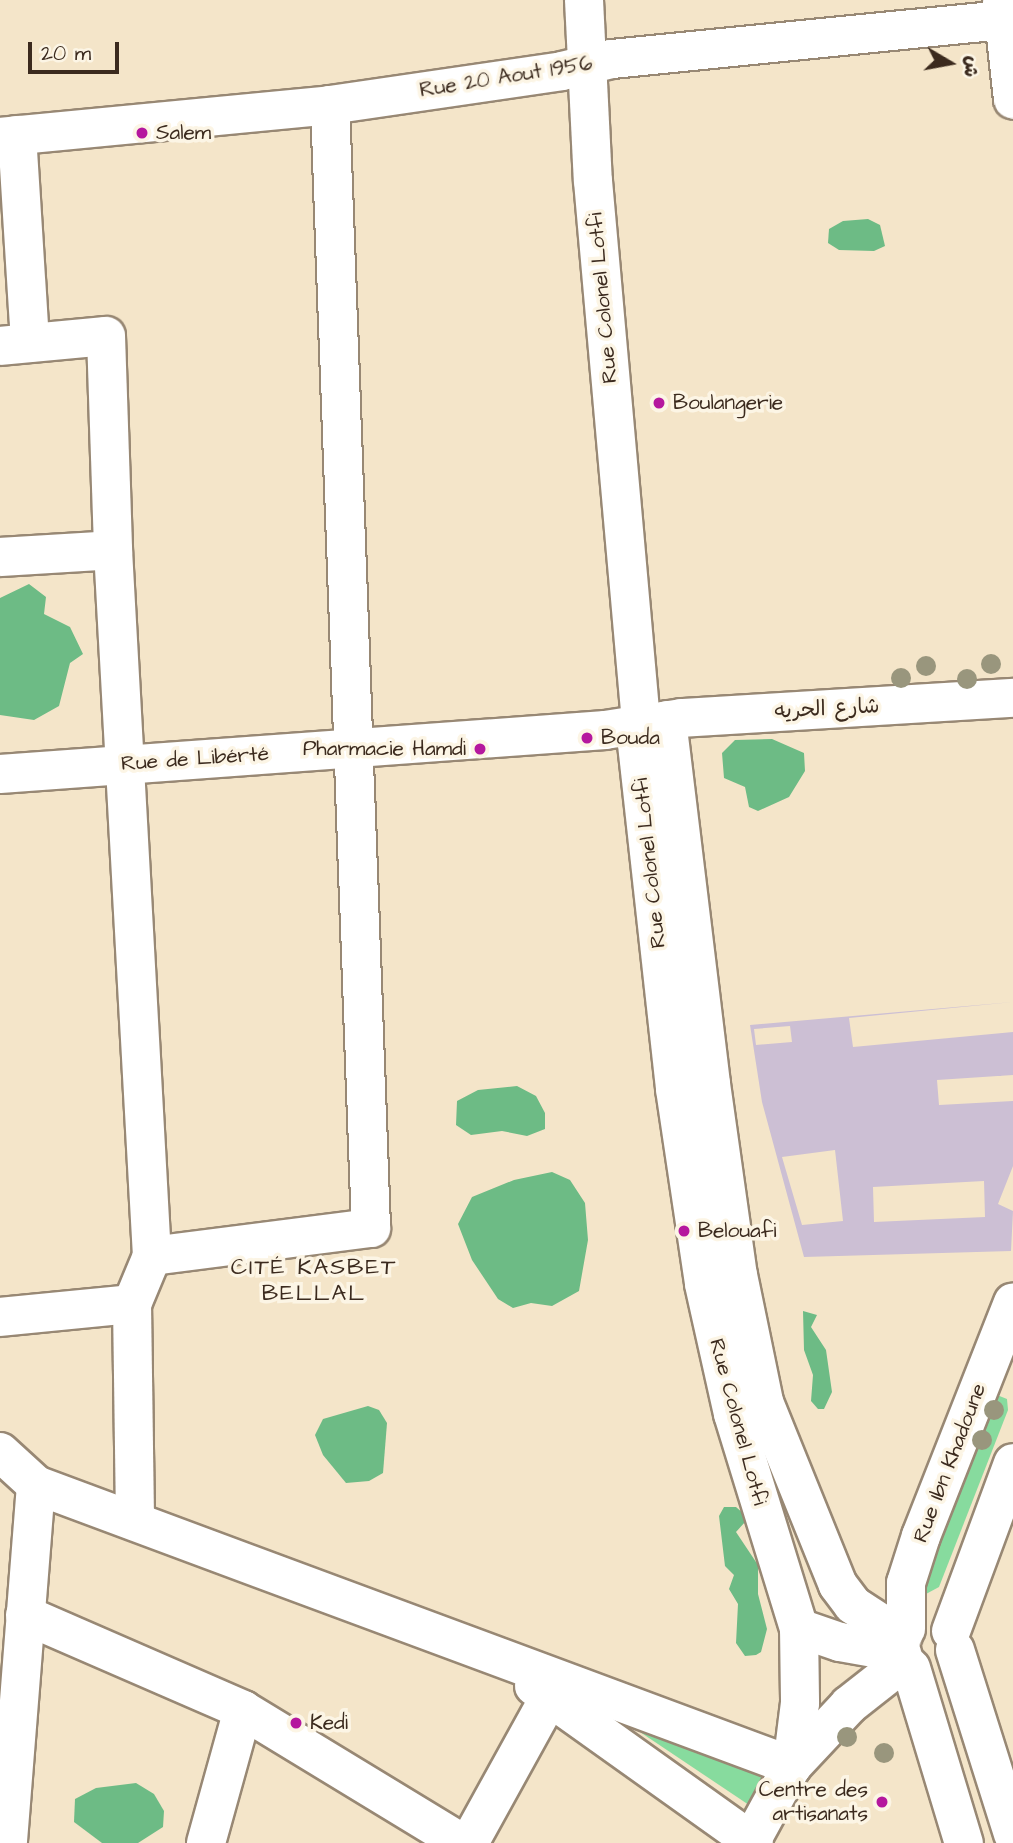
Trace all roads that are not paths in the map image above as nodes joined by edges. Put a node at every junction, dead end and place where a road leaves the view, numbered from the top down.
1 (584, 0) edge
2 (1006, 13) edge
3 (587, 65) junction
4 (1013, 99) edge
5 (330, 105) junction
6 (9, 136) edge
7 (15, 344) edge
8 (113, 550) junction
9 (0, 557) edge
10 (1013, 698) edge
11 (654, 721) junction
12 (355, 748) junction
13 (125, 763) junction
14 (0, 774) edge
15 (692, 1087) junction
16 (152, 1256) junction
17 (1013, 1302) edge
18 (132, 1304) junction
19 (0, 1317) edge
20 (1002, 1361) edge
21 (0, 1452) edge
22 (1013, 1463) edge
23 (36, 1485) junction
24 (135, 1521) junction
25 (906, 1583) junction
26 (18, 1599) edge
27 (862, 1611) junction
28 (799, 1628) junction
29 (953, 1640) junction
30 (905, 1649) junction
31 (554, 1688) junction
32 (243, 1710) junction
33 (7, 1753) edge
34 (792, 1766) junction
35 (1013, 1834) edge
36 (752, 1842) edge
37 (8, 1843) edge
38 (206, 1843) edge
39 (462, 1843) edge
40 (469, 1843) edge
41 (964, 1843) edge

1 - 3 street, Rue Colonel Lotfi
2 - 3 street, Rue 20 Aout 1956
2 - 4 street
3 - 5 street, Rue 20 Aout 1956
3 - 11 street, Rue Colonel Lotfi
5 - 6 street, Rue 20 Aout 1956
5 - 12 street
6 - 7 street
7 - 8 street
8 - 9 street
8 - 13 street
10 - 11 street, شارع الحريه
11 - 12 street, Rue de Libérté
11 - 15 street, Rue Colonel Lotfi
12 - 13 street, Rue de Libérté
12 - 16 street
13 - 14 street, Rue de Libérté
13 - 16 street
15 - 27 street, Rue Colonel Lotfi
15 - 28 street, Rue Colonel Lotfi
16 - 18 street
17 - 20 street, Rue Ibn Khadoune
18 - 19 street
18 - 24 street
20 - 25 street, Rue Ibn Khadoune
21 - 23 street
22 - 29 street
23 - 24 street
23 - 26 street
24 - 31 street
25 - 27 street
25 - 30 street, Rue Ibn Khadoune
26 - 32 street
26 - 33 street
27 - 30 street, Rue Colonel Lotfi
28 - 30 street
28 - 34 street, Rue Colonel Lotfi
29 - 30 street
29 - 35 street
30 - 34 street
30 - 41 street, Rue Ibn Khadoune
31 - 34 street
31 - 36 street
31 - 40 street
32 - 38 street
32 - 39 street
33 - 37 street
34 - 36 street, Rue Colonel Lotfi

